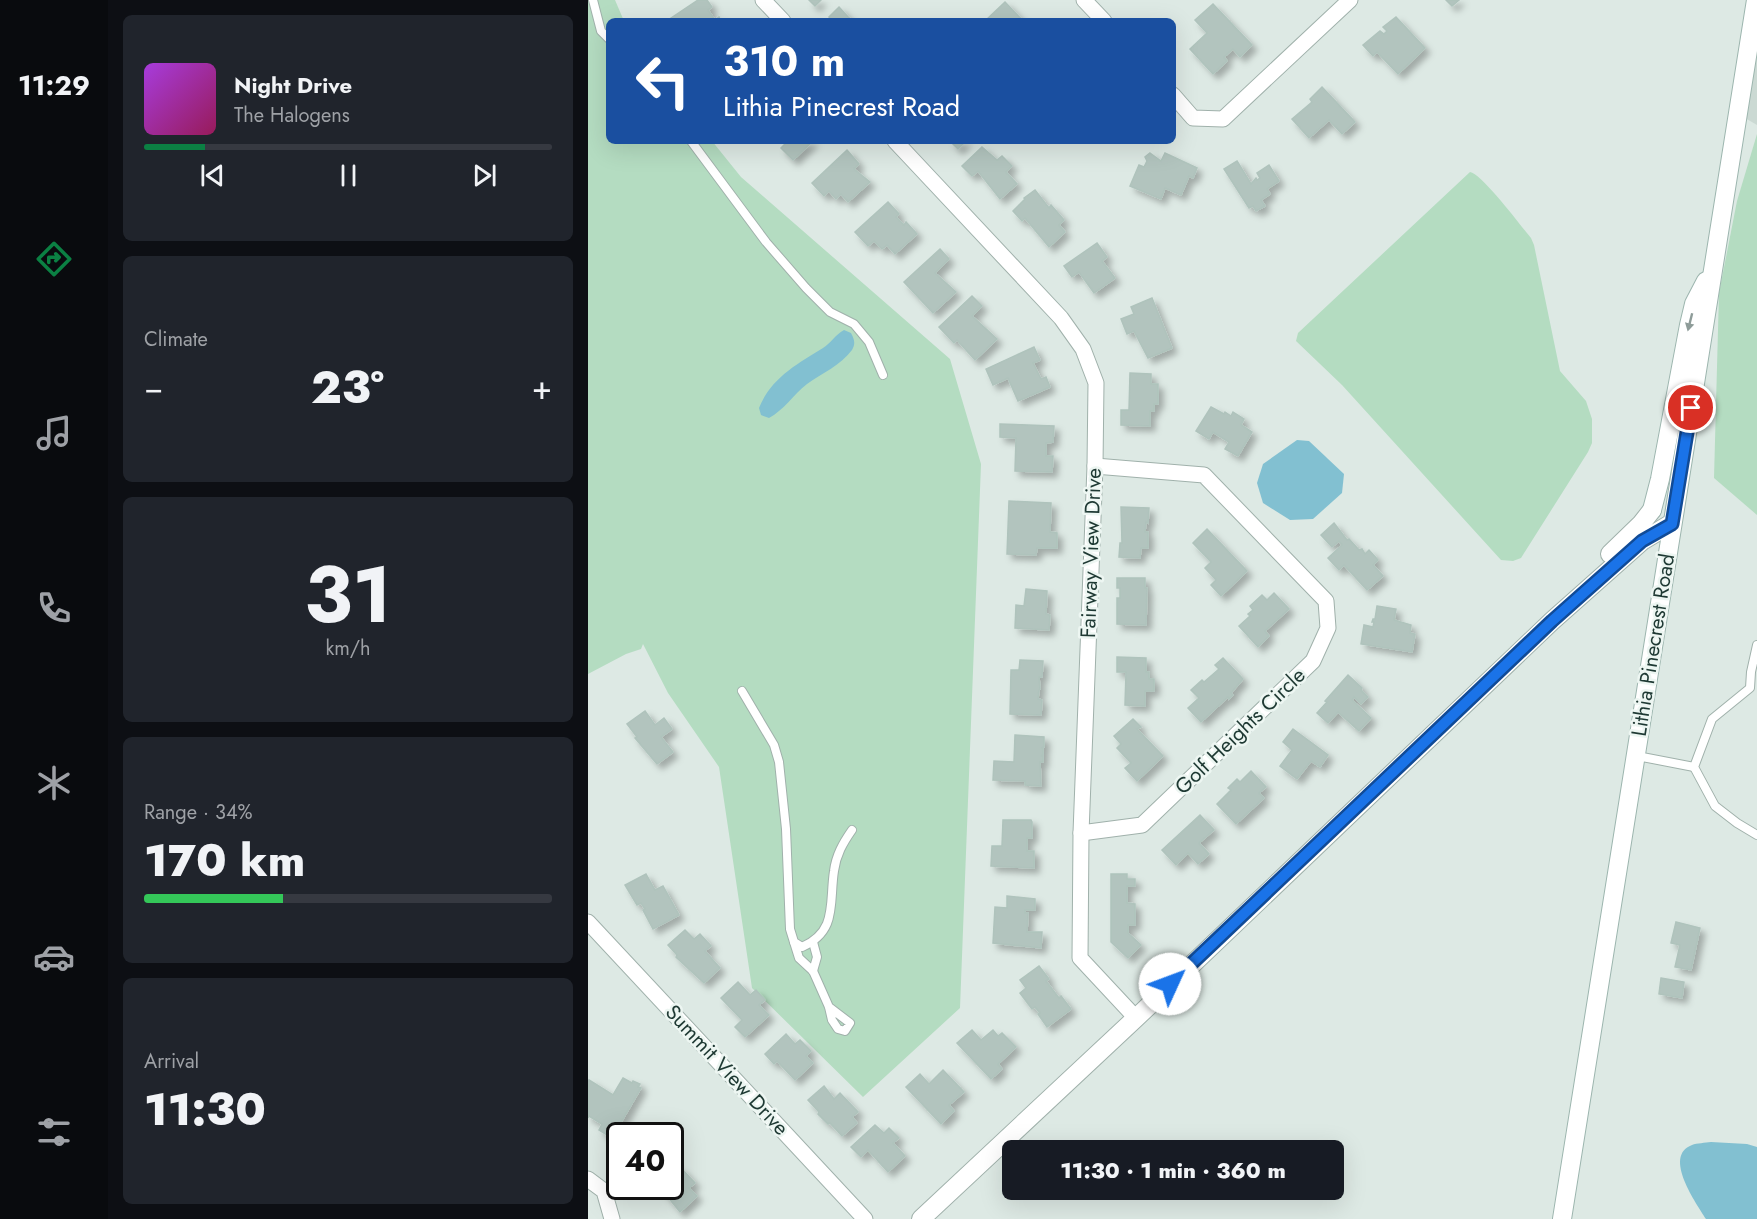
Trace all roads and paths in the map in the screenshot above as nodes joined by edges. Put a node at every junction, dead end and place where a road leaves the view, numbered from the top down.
1 (593, 0) edge
2 (763, 0) edge
3 (1084, 0) edge
4 (1350, 0) edge
5 (1756, 0) edge
6 (780, 18) edge
7 (1101, 18) edge
8 (606, 36) edge
9 (1176, 99) edge
10 (693, 144) edge
11 (898, 144) edge
12 (1713, 269) junction
13 (883, 375) dead end
14 (1095, 466) junction
15 (1672, 524) junction
16 (1552, 621) junction
17 (1757, 645) edge
18 (742, 691) dead end
19 (1635, 756) junction
20 (1694, 767) junction
21 (852, 830) dead end
22 (1081, 833) junction
23 (1757, 835) edge
24 (588, 922) edge
25 (794, 942) junction
26 (813, 942) junction
27 (813, 971) junction
28 (829, 1007) dead end
29 (1136, 1018) junction
30 (588, 1179) edge
31 (612, 1219) edge
32 (865, 1219) edge
33 (921, 1219) edge
34 (1562, 1219) edge

1 - 8 lane
2 - 6 street
3 - 7 street
4 - 9 street
5 - 12 main road, Lithia Pinecrest Road
10 - 13 lane
11 - 14 street, Fairway View Drive
12 - 15 main road, Lithia Pinecrest Road
12 -> 16 main road
14 - 22 street, Fairway View Drive
14 - 22 street, Golf Heights Circle
15 - 16 main road
15 - 19 main road, Lithia Pinecrest Road
16 - 29 main road
17 - 20 lane
18 - 25 lane
19 - 20 lane
19 - 34 main road, Lithia Pinecrest Road
20 - 23 lane
21 - 26 lane
22 - 29 street, Fairway View Drive
24 - 32 street, Summit View Drive
25 - 26 lane
25 - 27 lane
26 - 27 lane
27 - 28 lane
29 - 33 main road
30 - 31 street

